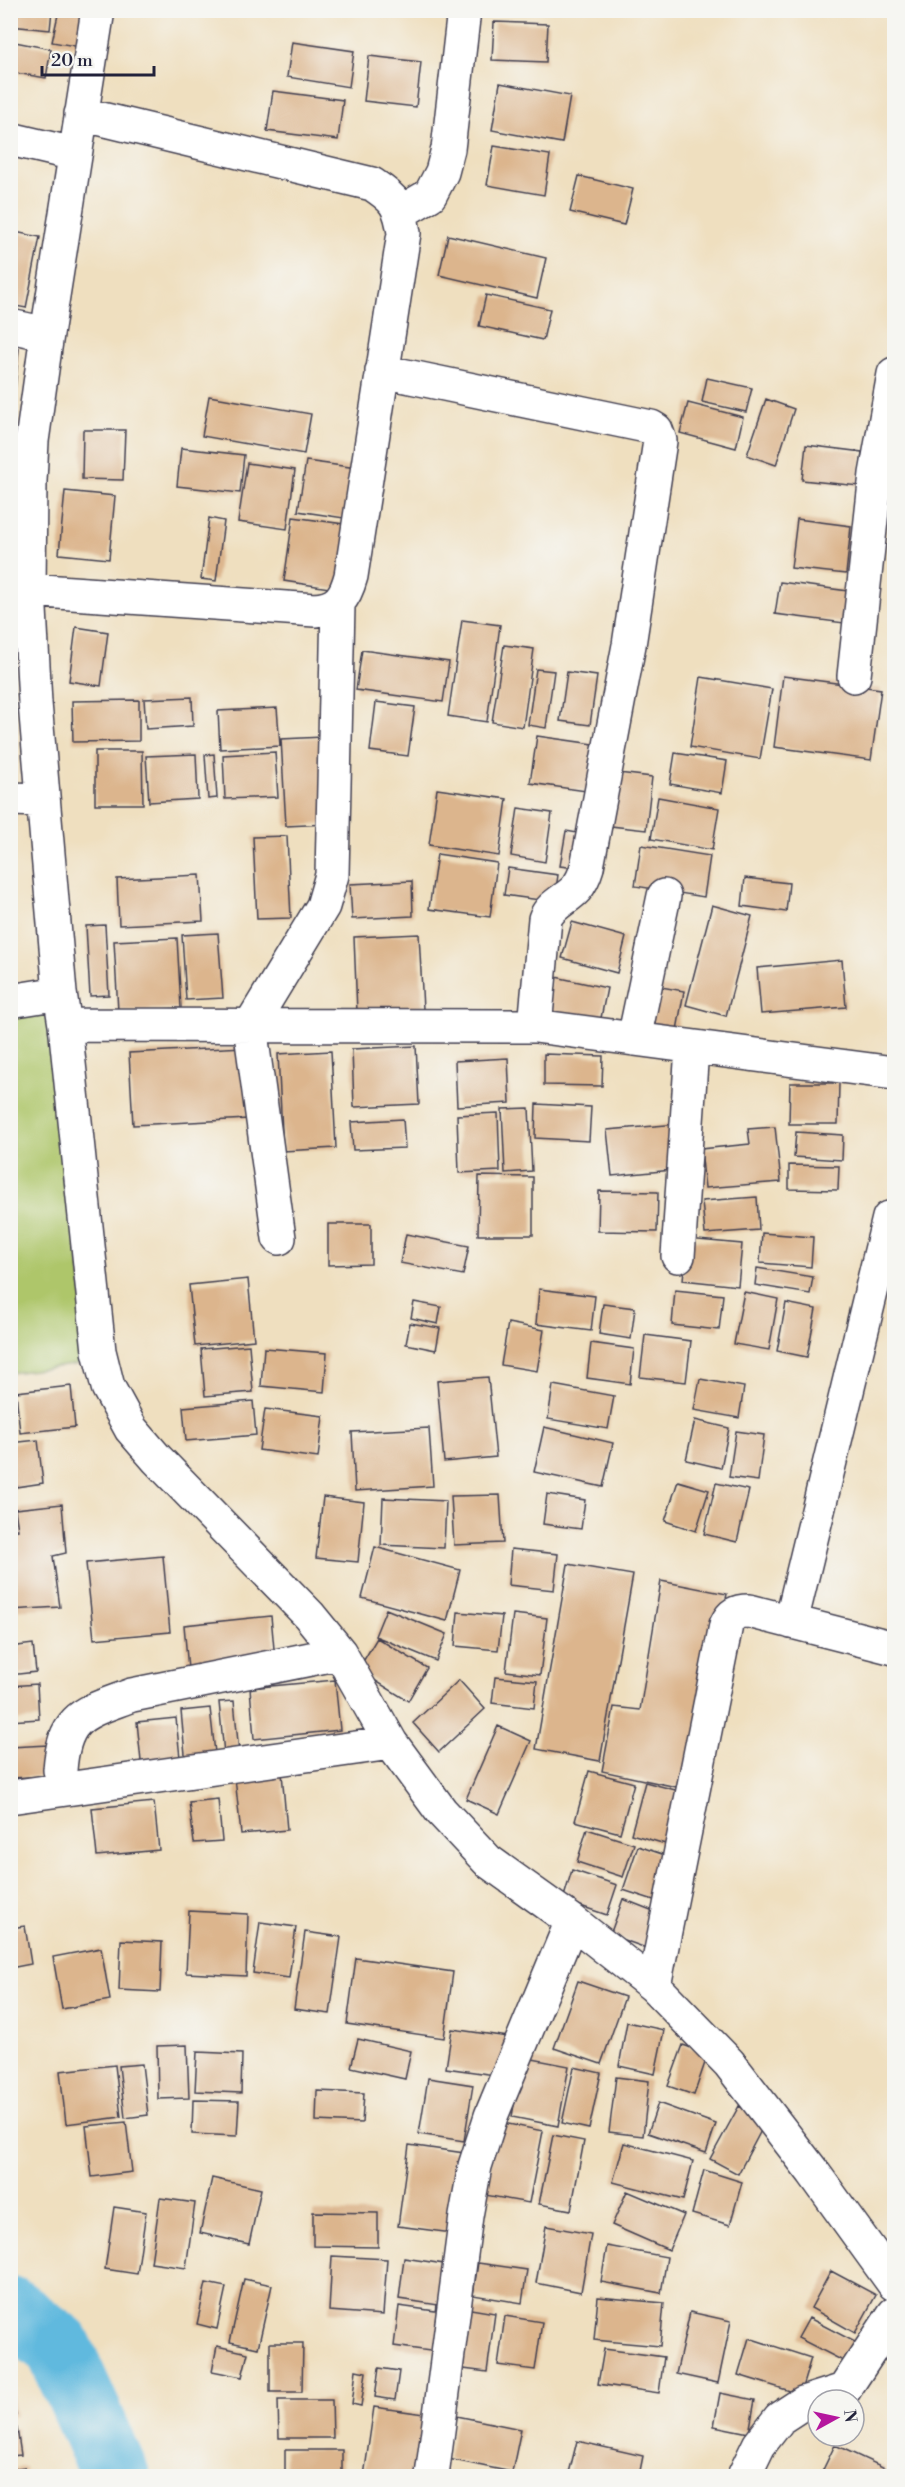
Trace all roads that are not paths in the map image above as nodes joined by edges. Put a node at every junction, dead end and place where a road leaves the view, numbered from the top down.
1 (98, 10) edge
2 (464, 10) edge
3 (81, 114) junction
4 (10, 139) edge
5 (74, 154) junction
6 (401, 212) junction
7 (10, 326) edge
8 (47, 334) junction
9 (382, 371) junction
10 (894, 374) edge
11 (30, 590) junction
12 (338, 605) junction
13 (854, 676) dead end
14 (26, 800) edge
15 (664, 896) dead end
16 (60, 993) junction
17 (10, 1001) edge
18 (65, 1025) junction
19 (250, 1026) junction
20 (534, 1026) junction
21 (634, 1039) junction
22 (692, 1047) junction
23 (894, 1073) edge
24 (889, 1218) dead end
25 (279, 1238) dead end
26 (678, 1256) dead end
27 (791, 1622) junction
28 (894, 1648) edge
29 (340, 1653) junction
30 (391, 1743) junction
31 (60, 1770) dead end
32 (10, 1797) edge
33 (572, 1921) junction
34 (654, 1986) junction
35 (894, 2284) edge
36 (894, 2314) edge
37 (432, 2476) edge
38 (744, 2476) edge

1 - 3 street
2 - 6 street
3 - 5 street
3 - 6 street
4 - 5 street
5 - 8 street
6 - 9 street
7 - 8 street
8 - 11 street
9 - 12 street
9 - 20 street
10 - 13 street
11 - 12 street
11 - 14 street
12 - 19 street
14 - 16 street
15 - 21 street
16 - 17 street
16 - 18 street
18 - 19 street
18 - 29 street
19 - 20 street
19 - 25 street
20 - 21 street
21 - 22 street
22 - 23 street
22 - 26 street
24 - 27 street
27 - 28 street
27 - 34 street
29 - 30 street
29 - 31 street
30 - 32 street
30 - 33 street
33 - 34 street
33 - 37 street
34 - 35 street
36 - 38 street

